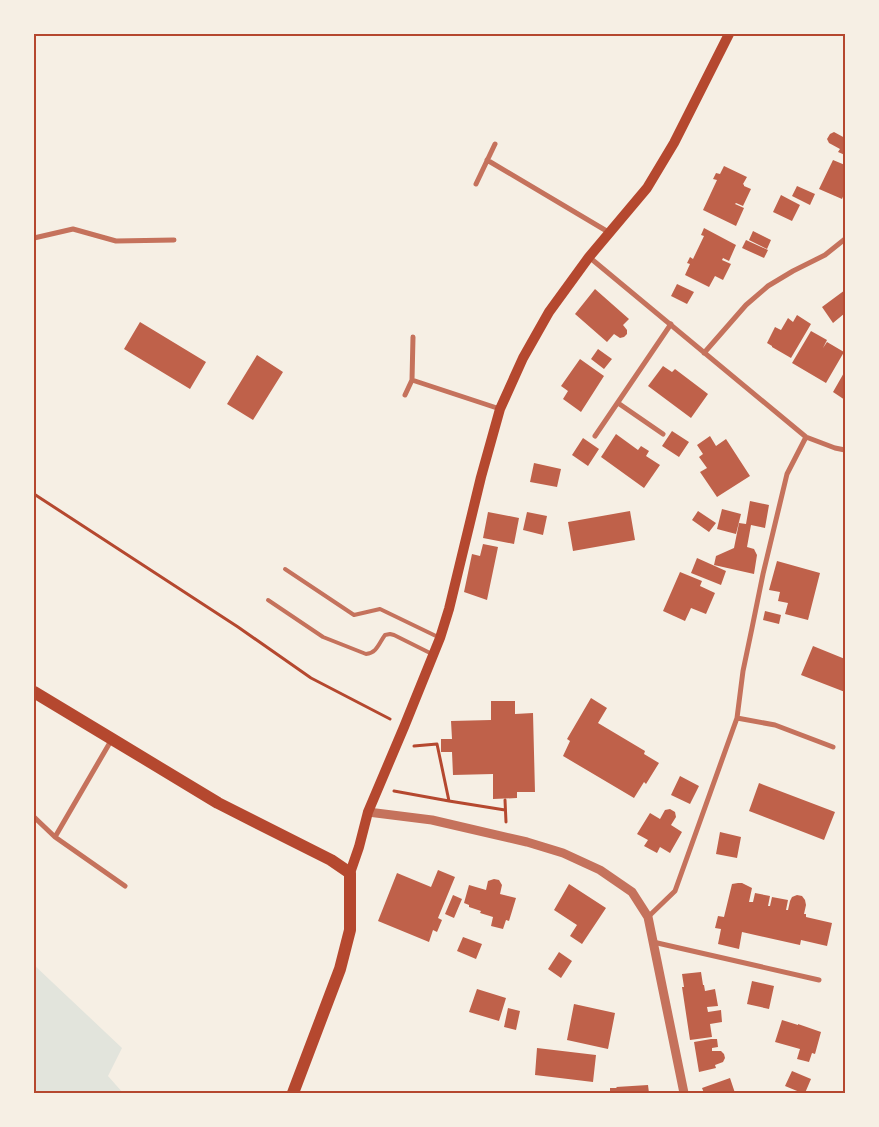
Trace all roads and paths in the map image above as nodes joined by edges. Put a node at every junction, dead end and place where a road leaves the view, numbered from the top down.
1 (729, 34) edge
2 (495, 144) dead end
3 (487, 160) junction
4 (476, 184) dead end
5 (610, 233) junction
6 (34, 238) edge
7 (845, 239) edge
8 (174, 240) dead end
9 (589, 258) junction
10 (671, 324) junction
11 (413, 337) dead end
12 (704, 353) junction
13 (412, 380) junction
14 (405, 395) dead end
15 (618, 403) junction
16 (500, 409) junction
17 (663, 434) dead end
18 (595, 436) dead end
19 (806, 437) junction
20 (845, 450) edge
21 (34, 494) edge
22 (285, 569) dead end
23 (268, 600) dead end
24 (440, 638) junction
25 (434, 655) junction
26 (34, 692) edge
27 (737, 718) junction
28 (404, 727) junction
29 (112, 738) junction
30 (396, 747) junction
31 (833, 747) dead end
32 (397, 782) dead end
33 (449, 802) junction
34 (505, 810) dead end
35 (368, 812) junction
36 (34, 817) edge
37 (55, 837) junction
38 (350, 873) junction
39 (125, 886) dead end
40 (648, 917) junction
41 (653, 942) junction
42 (820, 980) dead end
43 (294, 1093) edge
44 (684, 1093) edge

1 - 5 main road
2 - 3 street
3 - 4 street
3 - 5 street
5 - 9 main road
6 - 8 street
7 - 12 street
9 - 10 street
9 - 16 main road
10 - 12 street
10 - 15 street
11 - 13 street
12 - 19 street
13 - 14 street
13 - 16 street
15 - 17 street
15 - 18 street
16 - 24 main road
19 - 20 street
19 - 27 street
21 - 28 path
22 - 24 lane
23 - 25 lane
24 - 25 main road
25 - 28 main road
26 - 29 main road
27 - 31 street
27 - 40 street
28 - 30 main road
29 - 37 street
29 - 38 main road
30 - 33 path
30 - 35 main road
32 - 33 path
33 - 34 path
35 - 38 main road
35 - 40 street
36 - 37 street
37 - 39 street
38 - 43 main road
40 - 41 street
41 - 42 street
41 - 44 street

